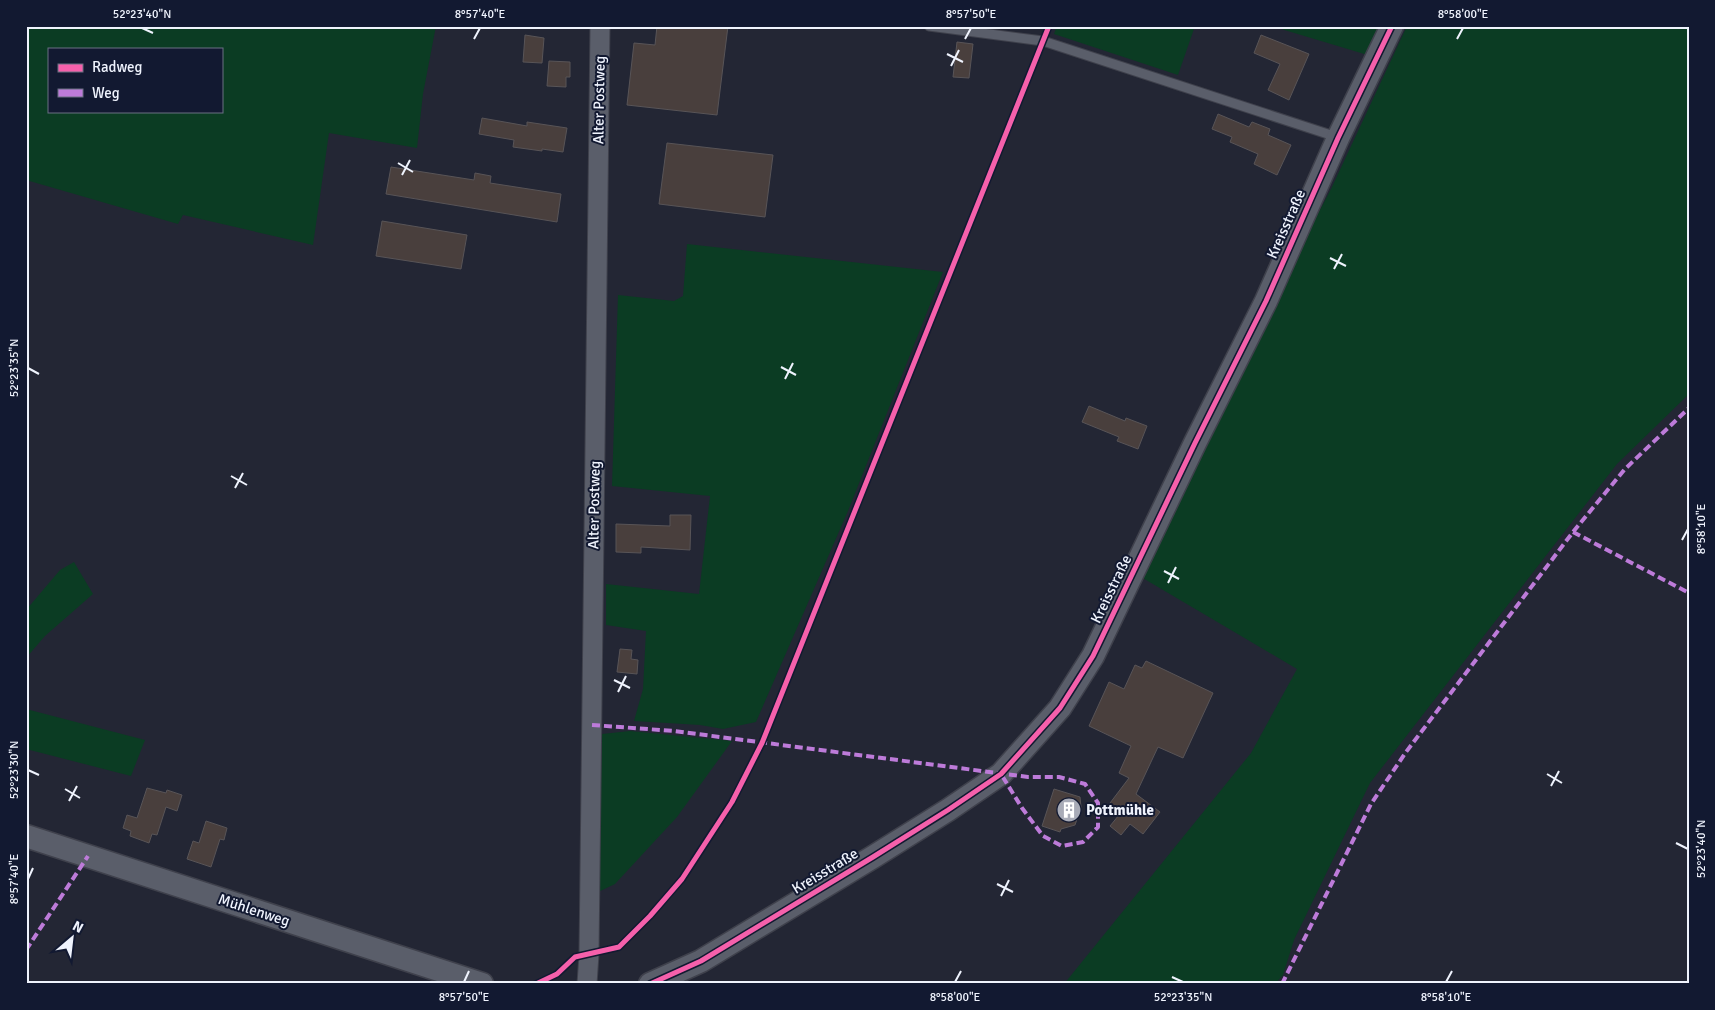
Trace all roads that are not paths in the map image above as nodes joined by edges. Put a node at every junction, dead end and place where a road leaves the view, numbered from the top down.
1 (600, 26) edge
2 (929, 26) edge
3 (1392, 26) edge
4 (1338, 138) junction
5 (26, 836) edge
6 (482, 984) edge
7 (587, 984) edge
8 (650, 984) edge

1 - 7 street, Alter Postweg
2 - 4 lane
3 - 4 street, Kreisstraße
4 - 8 street, Kreisstraße
5 - 6 street, Mühlenweg

